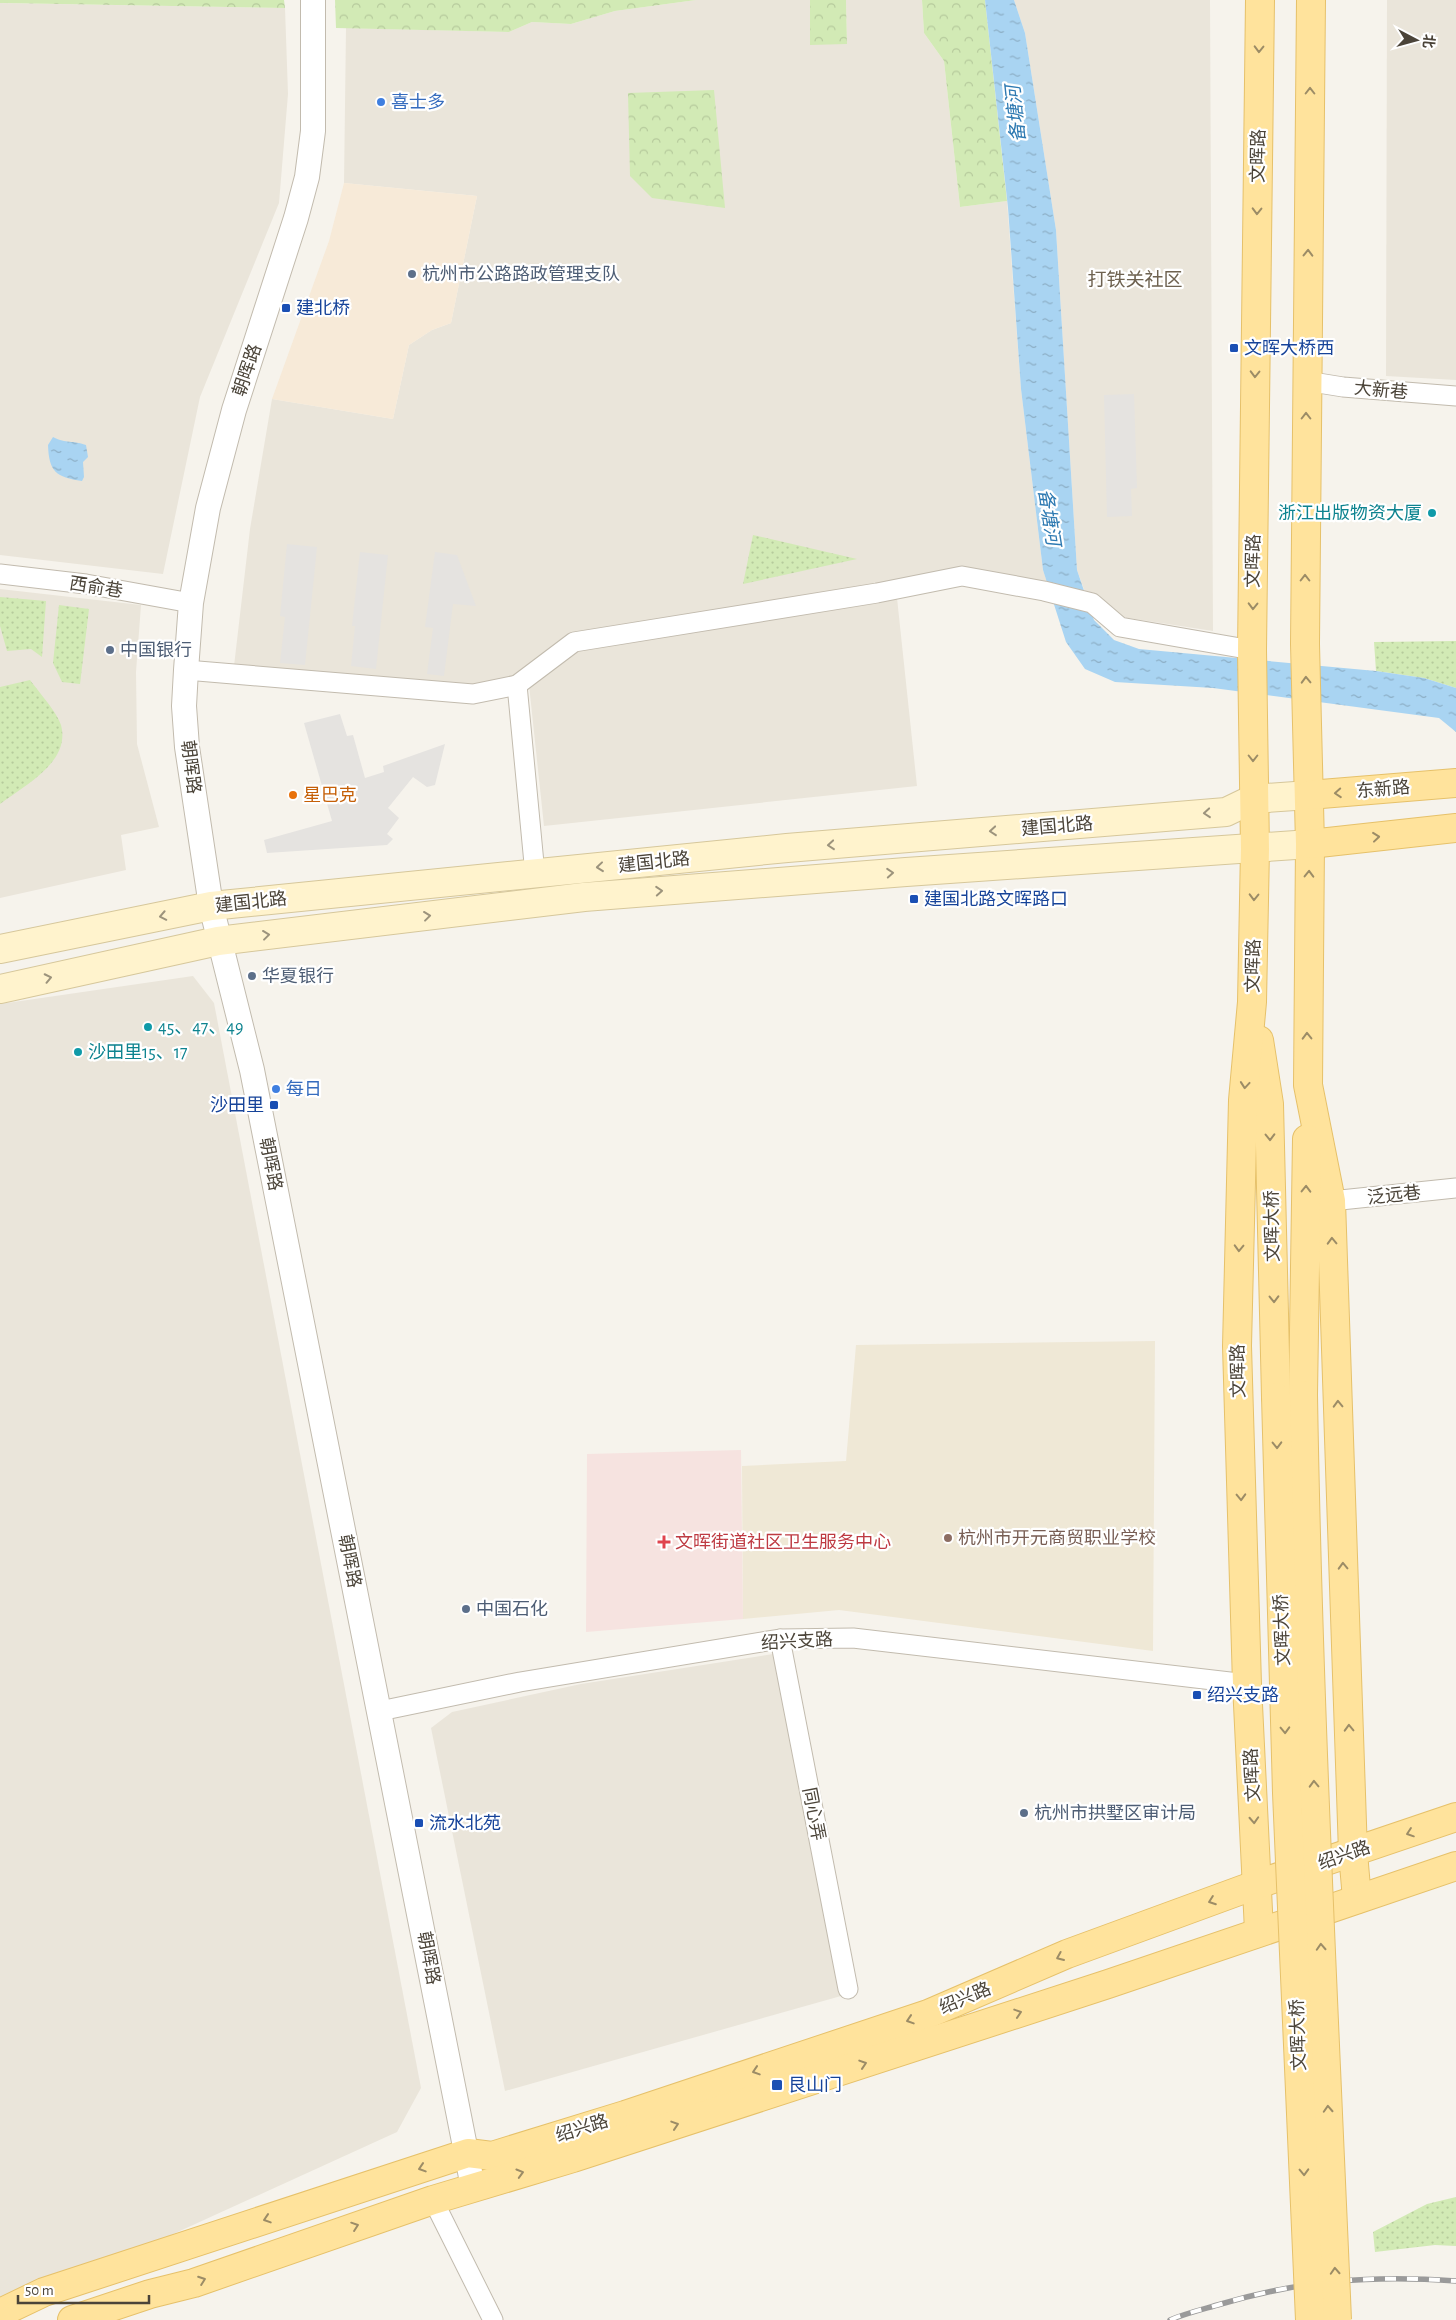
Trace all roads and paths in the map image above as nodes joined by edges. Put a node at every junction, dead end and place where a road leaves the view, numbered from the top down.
1 (313, 0) edge
2 (1260, 0) edge
3 (1311, 0) edge
4 (1306, 381) junction
5 (1456, 396) edge
6 (0, 574) edge
7 (192, 603) junction
8 (1252, 650) junction
9 (186, 670) junction
10 (517, 685) junction
11 (1456, 783) edge
12 (1309, 795) junction
13 (1253, 799) junction
14 (1456, 828) edge
15 (1310, 844) junction
16 (1255, 849) junction
17 (535, 874) junction
18 (211, 906) junction
19 (218, 941) junction
20 (0, 948) edge
21 (0, 989) edge
22 (1252, 1002) junction
23 (1308, 1085) junction
24 (1456, 1188) edge
25 (1331, 1201) junction
26 (780, 1639) junction
27 (1247, 1684) junction
28 (380, 1711) junction
29 (1456, 1817) edge
30 (1353, 1852) junction
31 (1456, 1866) edge
32 (1258, 1884) junction
33 (1357, 1899) junction
34 (1259, 1931) junction
35 (848, 1989) dead end
36 (468, 2153) junction
37 (473, 2187) junction
38 (433, 2200) junction
39 (0, 2313) edge
40 (72, 2320) edge
41 (493, 2320) edge
42 (1310, 2320) edge
43 (1338, 2320) edge

1 - 7 street, 朝晖路
2 -> 8 main road, 文晖路
4 -> 3 main road
4 - 5 street, 大新巷
12 -> 4 main road
6 - 7 street, 西俞巷
7 - 9 street, 朝晖路
8 - 10 street
8 -> 13 main road, 文晖路
9 - 10 street
9 - 18 street, 朝晖路
10 - 17 street
11 -> 12 main road, 东新路
12 - 13 main road, 建国北路
12 - 15 main road
13 - 16 main road, 文晖路
13 -> 17 main road, 建国北路
15 -> 14 main road
15 - 16 main road, 建国北路
23 -> 15 main road
19 -> 16 main road, 建国北路
16 -> 22 main road, 文晖路
17 - 18 main road, 建国北路
18 - 19 street, 朝晖路
18 -> 20 main road, 建国北路
21 -> 19 main road, 建国北路
19 - 28 street, 朝晖路
22 -> 27 main road, 文晖路
22 -> 42 main road, 文晖大桥, bridge
23 - 25 main road
43 -> 23 main road, 文晖大桥, bridge
24 - 25 street, 泛远巷
30 -> 25 main road
26 - 27 street, 绍兴支路
26 - 28 street, 绍兴支路
26 - 35 street, 同心弄
27 -> 32 main road, 文晖路
28 - 36 street, 朝晖路
29 -> 30 main road, 绍兴路
30 - 32 main road, 绍兴路
30 - 33 main road
31 - 33 main road, 绍兴路
32 - 34 main road, 文晖路
32 -> 36 main road, 绍兴路
33 - 34 main road, 绍兴路
37 -> 34 main road, 绍兴路
36 - 37 street, 朝晖路
36 -> 39 main road
37 - 38 main road
40 -> 38 main road
38 - 41 street

